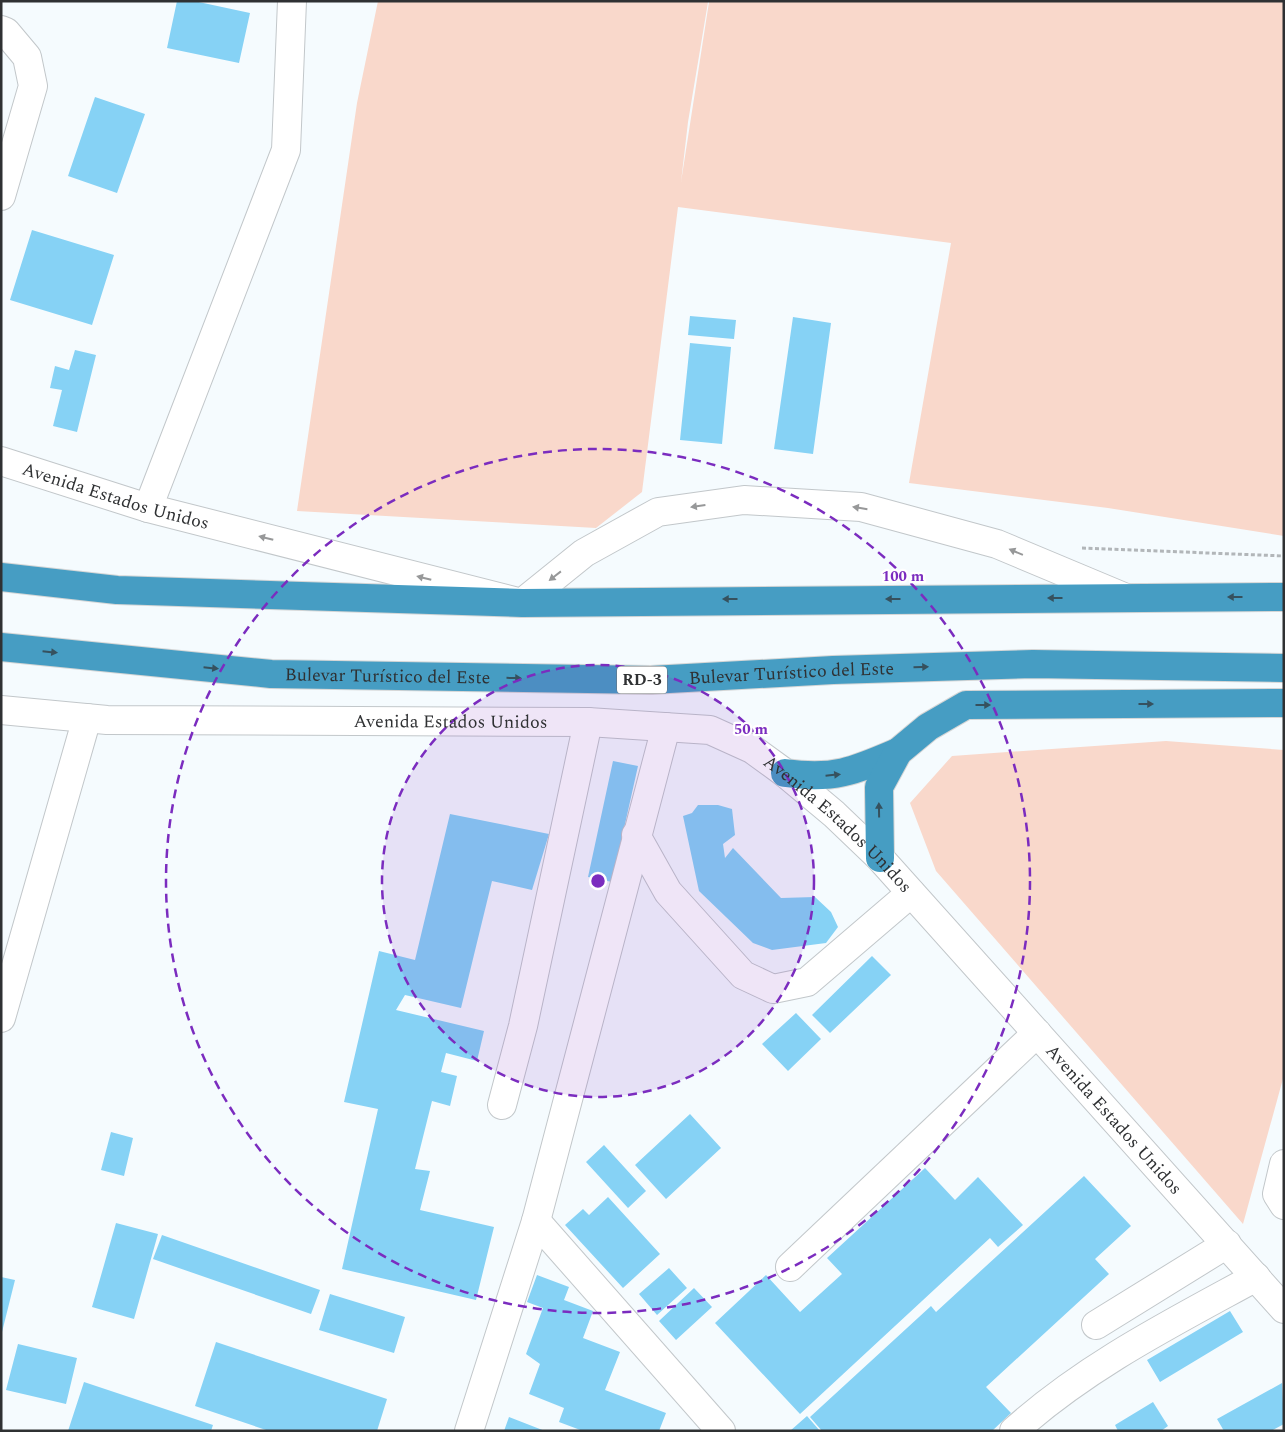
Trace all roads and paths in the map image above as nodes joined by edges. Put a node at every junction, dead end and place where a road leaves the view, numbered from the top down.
1 (292, 1) edge
2 (1, 30) edge
3 (1, 196) edge
4 (1, 461) edge
5 (148, 508) junction
6 (1076, 547) dead end
7 (1284, 556) edge
8 (1, 578) edge
9 (1284, 597) edge
10 (1126, 598) junction
11 (522, 603) junction
12 (1, 647) edge
13 (1284, 668) edge
14 (1284, 703) edge
15 (1, 710) edge
16 (87, 718) junction
17 (588, 722) junction
18 (666, 727) junction
19 (898, 752) junction
20 (785, 773) junction
21 (636, 835) junction
22 (880, 858) junction
23 (911, 893) junction
24 (1, 1018) edge
25 (1037, 1033) junction
26 (502, 1105) dead end
27 (1284, 1164) edge
28 (1284, 1205) edge
29 (536, 1222) junction
30 (1227, 1244) junction
31 (790, 1267) dead end
32 (1256, 1277) junction
33 (1284, 1309) edge
34 (1096, 1325) dead end
35 (468, 1431) edge
36 (721, 1431) edge
37 (1014, 1431) edge

1 - 5 street
2 - 3 street
4 - 5 street, Avenida Estados Unidos
11 -> 5 street, Avenida Estados Unidos
6 - 7 path
8 - 11 highway
9 -> 10 highway
10 -> 11 highway
10 -> 11 street
12 -> 13 highway, Bulevar Turístico del Este / RD-3
19 -> 14 highway
15 - 16 street, Avenida Estados Unidos
16 - 17 street, Avenida Estados Unidos
16 - 24 street
17 - 18 street, Avenida Estados Unidos
17 - 26 street
18 - 20 street, Avenida Estados Unidos
18 - 21 street
20 -> 19 highway
22 -> 19 highway
20 - 22 street, Avenida Estados Unidos
21 - 23 street
21 - 29 street
22 - 23 street, Avenida Estados Unidos
23 - 25 street, Avenida Estados Unidos
25 - 30 street, Avenida Estados Unidos
25 - 31 street
27 - 28 street
29 - 35 street
29 - 36 street
30 - 32 street, Avenida Estados Unidos
30 - 34 street
32 - 33 street, Avenida Estados Unidos
32 - 37 street

